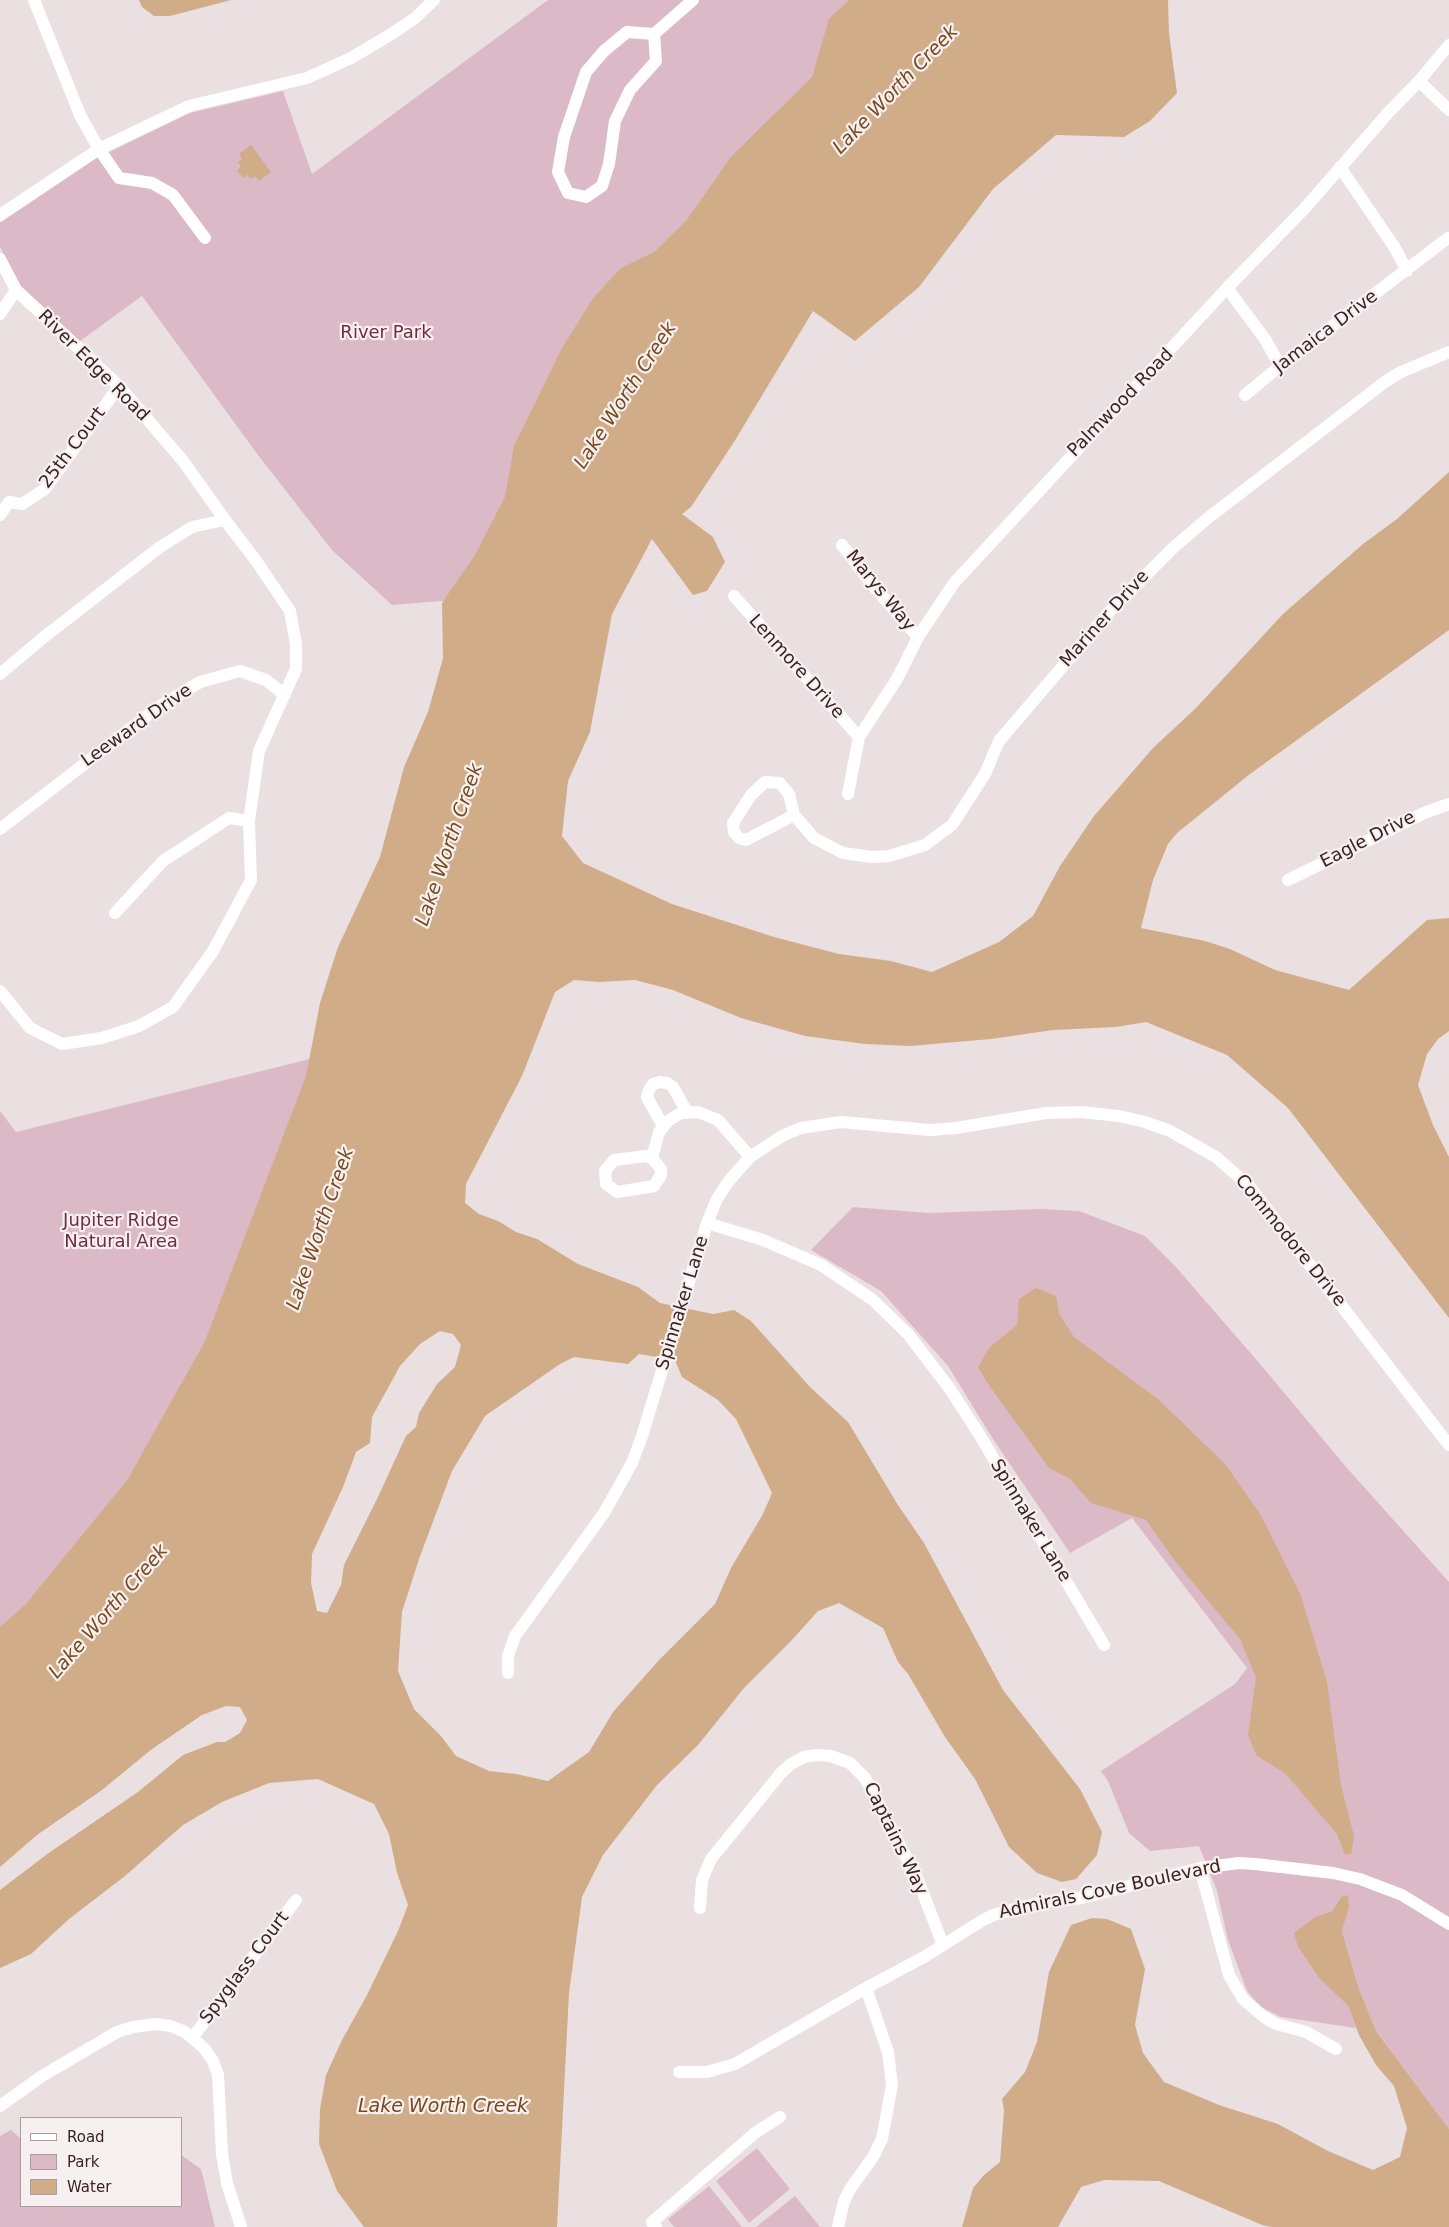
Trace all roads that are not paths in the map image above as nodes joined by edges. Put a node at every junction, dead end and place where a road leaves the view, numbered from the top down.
1 (34, 0) edge
2 (434, 0) edge
3 (693, 0) edge
4 (654, 34) junction
5 (1449, 45) edge
6 (1419, 81) junction
7 (1449, 110) edge
8 (99, 149) junction
9 (1340, 167) junction
10 (0, 215) edge
11 (205, 238) dead end
12 (1448, 238) edge
13 (0, 259) edge
14 (1407, 271) junction
15 (1227, 288) junction
16 (16, 290) junction
17 (0, 314) edge
18 (1449, 352) edge
19 (1280, 366) junction
20 (118, 386) junction
21 (1246, 395) dead end
22 (0, 516) edge
23 (225, 520) junction
24 (842, 545) dead end
25 (734, 596) dead end
26 (918, 637) junction
27 (0, 674) edge
28 (285, 695) junction
29 (859, 737) junction
30 (848, 794) dead end
31 (1449, 804) edge
32 (794, 815) junction
33 (249, 821) junction
34 (0, 829) edge
35 (1288, 880) dead end
36 (115, 913) dead end
37 (0, 991) edge
38 (688, 1112) junction
39 (663, 1126) junction
40 (750, 1157) junction
41 (652, 1158) dead end
42 (707, 1223) junction
43 (1449, 1445) edge
44 (1104, 1645) dead end
45 (508, 1673) dead end
46 (1200, 1868) junction
47 (296, 1900) dead end
48 (700, 1908) dead end
49 (1449, 1924) edge
50 (944, 1945) junction
51 (866, 1988) junction
52 (193, 2037) junction
53 (1336, 2050) dead end
54 (678, 2072) dead end
55 (0, 2106) edge
56 (780, 2116) dead end
57 (241, 2227) edge
58 (656, 2227) edge
59 (838, 2227) edge

1 - 8 street
2 - 8 street
3 - 4 street
4 - 4 street
5 - 6 street, Palmwood Road
6 - 7 street
6 - 9 street, Palmwood Road
8 - 10 street
8 - 11 street
9 - 14 street
9 - 15 street, Palmwood Road
12 - 14 street, Jamaica Drive
13 - 16 street, River Edge Road
14 - 19 street, Jamaica Drive
15 - 19 street
15 - 26 street, Palmwood Road
16 - 17 street
16 - 20 street, River Edge Road
18 - 32 street, Mariner Drive
19 - 21 street, Jamaica Drive
20 - 22 street, 25th Court
20 - 23 street, River Edge Road
23 - 27 street
23 - 28 street, River Edge Road
24 - 26 street, Marys Way
25 - 29 street, Lenmore Drive
26 - 29 street, Palmwood Road
28 - 33 street, River Edge Road
28 - 34 street, Leeward Drive
29 - 30 street, Palmwood Road
31 - 35 street, Eagle Drive
32 - 32 street, Mariner Drive
33 - 36 street
33 - 37 street, River Edge Road
38 - 39 street
38 - 39 street
38 - 40 street
39 - 41 street
40 - 42 street, Commodore Drive
40 - 43 street, Commodore Drive
42 - 44 street, Spinnaker Lane
42 - 45 street, Spinnaker Lane
46 - 49 street, Admirals Cove Boulevard
46 - 50 street, Admirals Cove Boulevard
46 - 53 street
47 - 52 street, Spyglass Court
48 - 50 street, Captains Way
50 - 51 street, Admirals Cove Boulevard
51 - 54 street, Admirals Cove Boulevard
51 - 59 street
52 - 55 street
52 - 57 street
56 - 58 street

